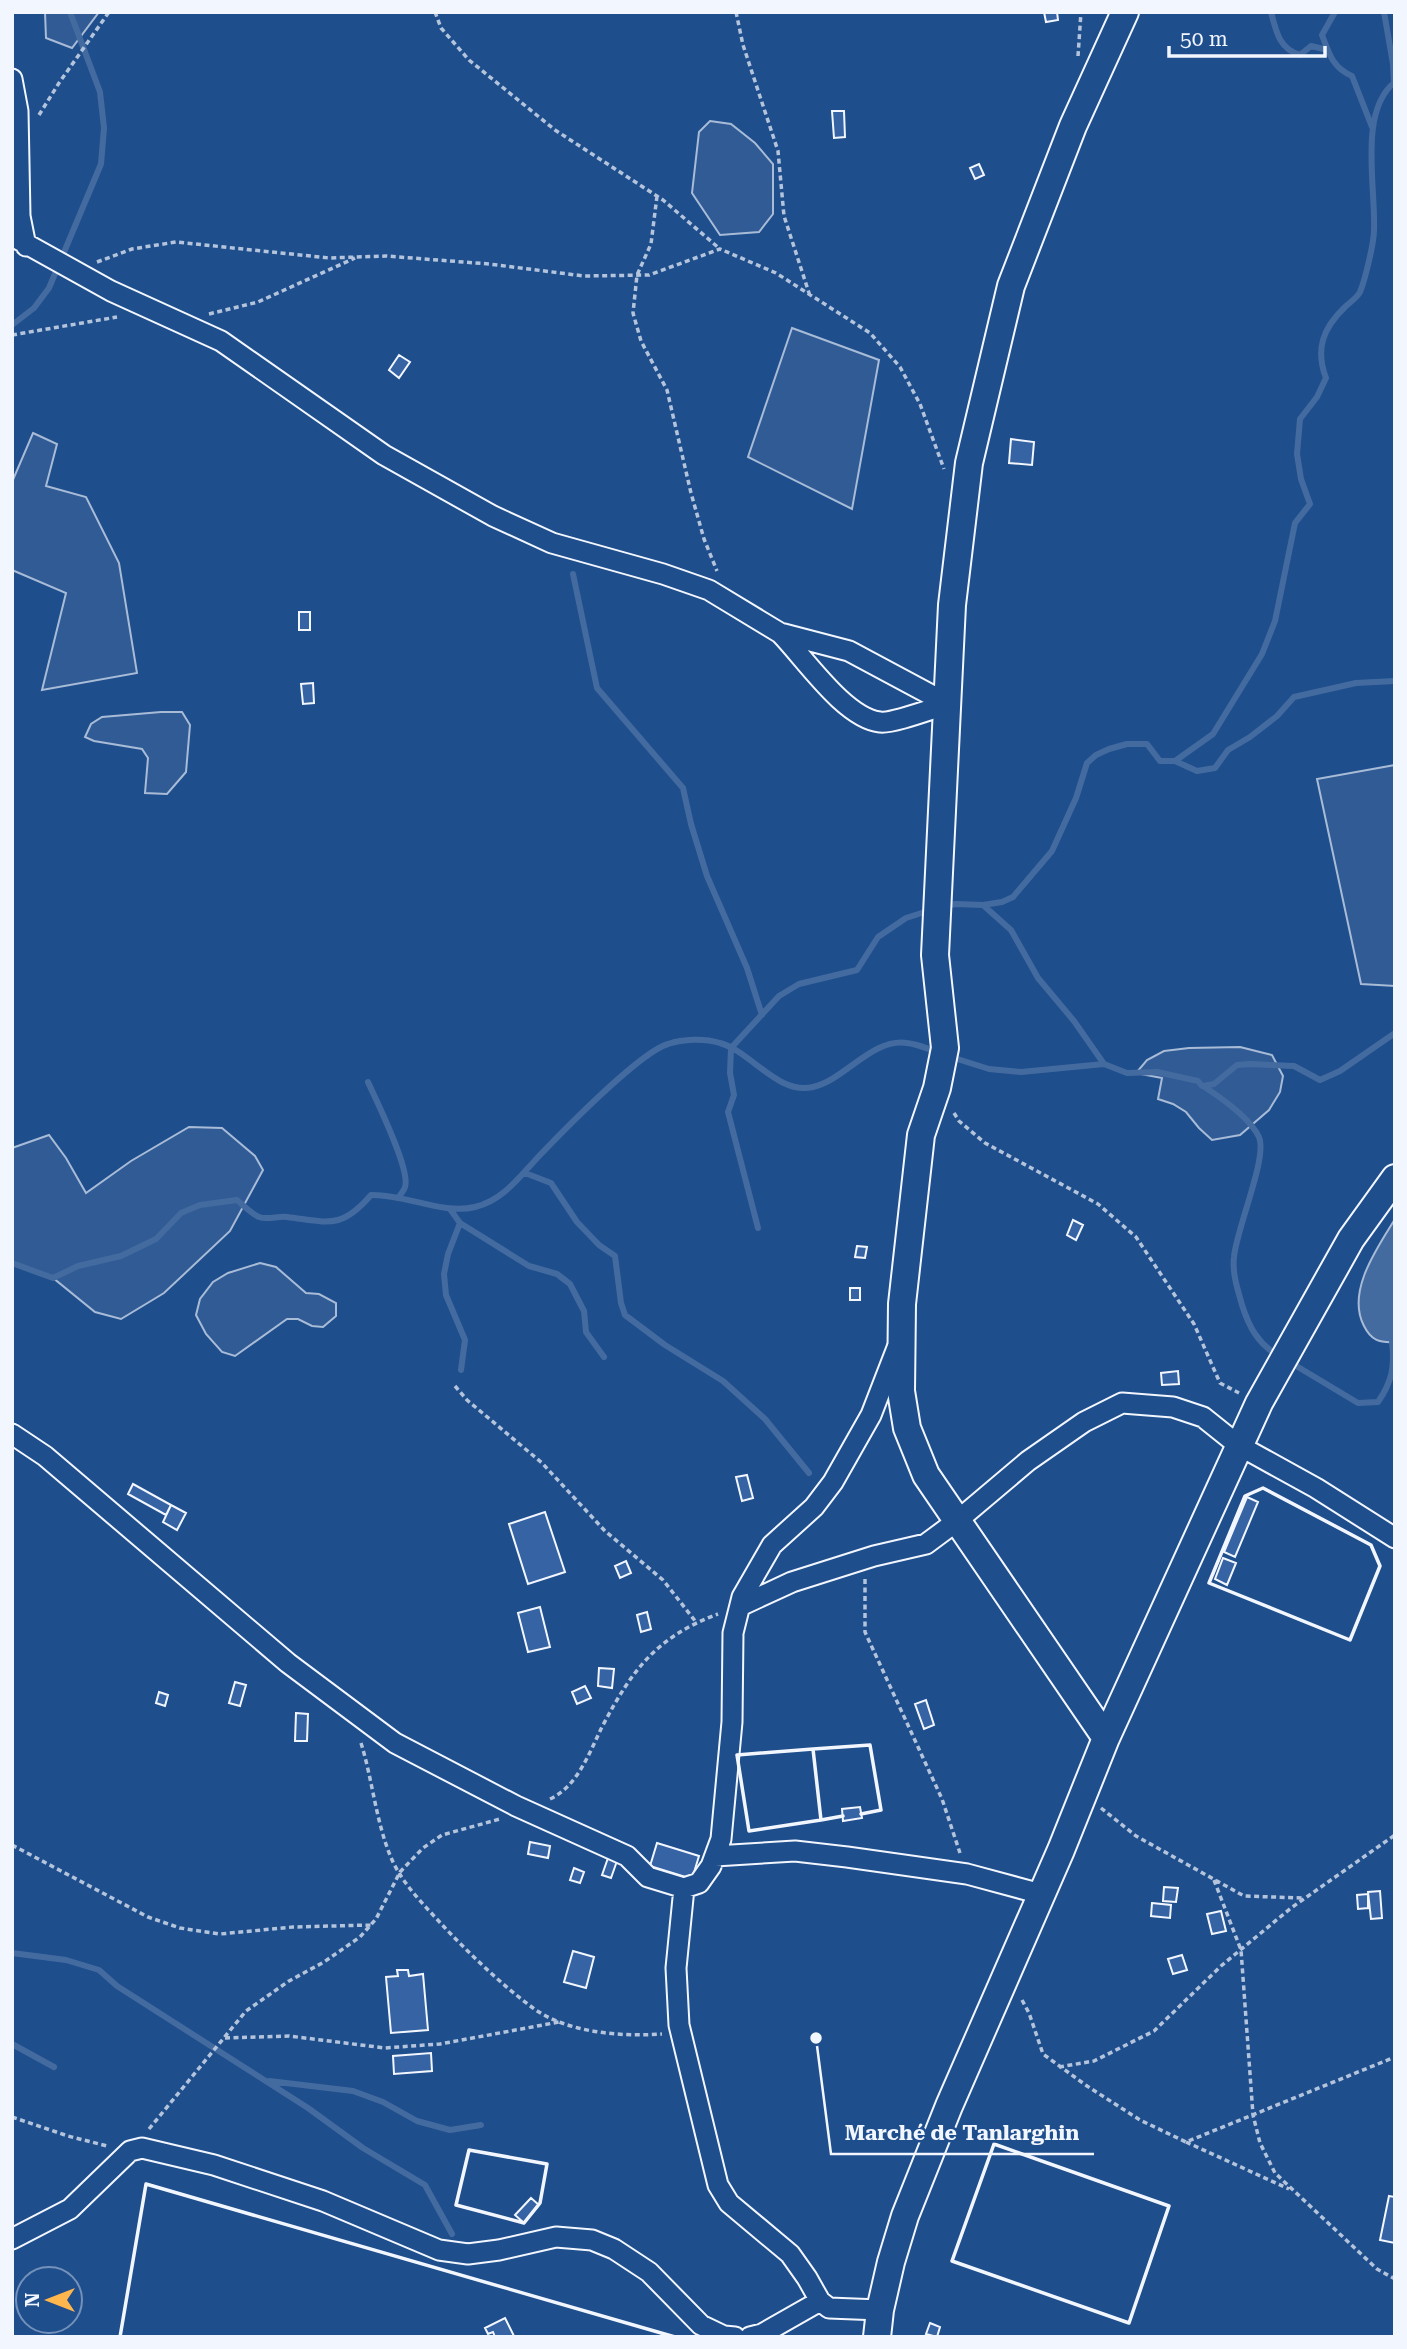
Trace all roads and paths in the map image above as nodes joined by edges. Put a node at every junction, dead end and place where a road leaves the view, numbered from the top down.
1 (109, 12) edge
2 (435, 12) edge
3 (736, 12) edge
4 (1125, 12) edge
5 (12, 79) edge
6 (39, 115) dead end
7 (657, 196) junction
8 (19, 241) edge
9 (720, 249) junction
10 (357, 257) junction
11 (73, 271) junction
12 (636, 275) junction
13 (810, 296) junction
14 (128, 318) dead end
15 (177, 322) junction
16 (12, 335) edge
17 (946, 475) dead end
18 (730, 603) junction
19 (780, 633) junction
20 (948, 704) junction
21 (937, 1088) junction
22 (1395, 1178) edge
23 (902, 1334) junction
24 (455, 1386) dead end
25 (1259, 1403) junction
26 (12, 1434) edge
27 (1238, 1445) junction
28 (957, 1521) junction
29 (1395, 1538) edge
30 (864, 1559) junction
31 (740, 1606) junction
32 (696, 1622) junction
33 (352, 1711) junction
34 (1106, 1738) junction
35 (1083, 1793) junction
36 (526, 1810) junction
37 (1395, 1835) edge
38 (12, 1845) edge
39 (715, 1856) junction
40 (400, 1872) junction
41 (967, 1874) junction
42 (1214, 1880) junction
43 (684, 1888) junction
44 (1041, 1894) junction
45 (1304, 1898) junction
46 (371, 1925) junction
47 (1241, 1950) junction
48 (1007, 1972) junction
49 (561, 2022) junction
50 (681, 2033) junction
51 (225, 2038) junction
52 (1395, 2057) edge
53 (1059, 2067) junction
54 (1253, 2115) junction
55 (12, 2117) edge
56 (1186, 2142) junction
57 (130, 2151) junction
58 (1293, 2190) junction
59 (12, 2239) edge
60 (1395, 2279) edge
61 (820, 2301) junction
62 (880, 2311) junction
63 (736, 2337) edge
64 (750, 2337) edge
65 (877, 2337) edge

1 - 6 path
2 - 7 path
3 - 13 path
4 - 20 street
5 - 8 street
7 - 9 path
7 - 12 path
8 - 11 street
9 - 12 path
9 - 13 path
10 - 11 path
10 - 12 path
10 - 15 path
11 - 15 street
12 - 18 path
13 - 17 path
14 - 16 path
15 - 18 street
18 - 19 street
19 - 20 street
19 - 20 street
20 - 21 street
21 - 23 street
21 - 25 path
22 - 25 street
23 - 28 street
23 - 31 street
24 - 32 path
25 - 27 street
26 - 33 street
27 - 28 street
27 - 29 street
27 - 34 street
28 - 30 street
28 - 34 street
30 - 31 street
30 - 41 path
31 - 32 path
31 - 39 street
32 - 36 path
33 - 36 street
33 - 40 path
34 - 35 street
35 - 42 path
35 - 44 street
36 - 40 path
36 - 43 street
37 - 45 path
38 - 46 path
39 - 41 street
39 - 43 street
40 - 46 path
40 - 49 path
41 - 44 street
42 - 45 path
42 - 47 path
43 - 50 street
44 - 48 street
45 - 47 path
46 - 51 path
47 - 53 path
47 - 54 path
48 - 53 path
48 - 62 street
49 - 50 path
49 - 51 path
50 - 61 street
51 - 57 path
52 - 54 path
53 - 56 path
54 - 56 path
54 - 58 path
55 - 57 path
56 - 58 path
57 - 59 street
57 - 63 street
58 - 60 path
61 - 62 street
61 - 64 street
62 - 65 street

